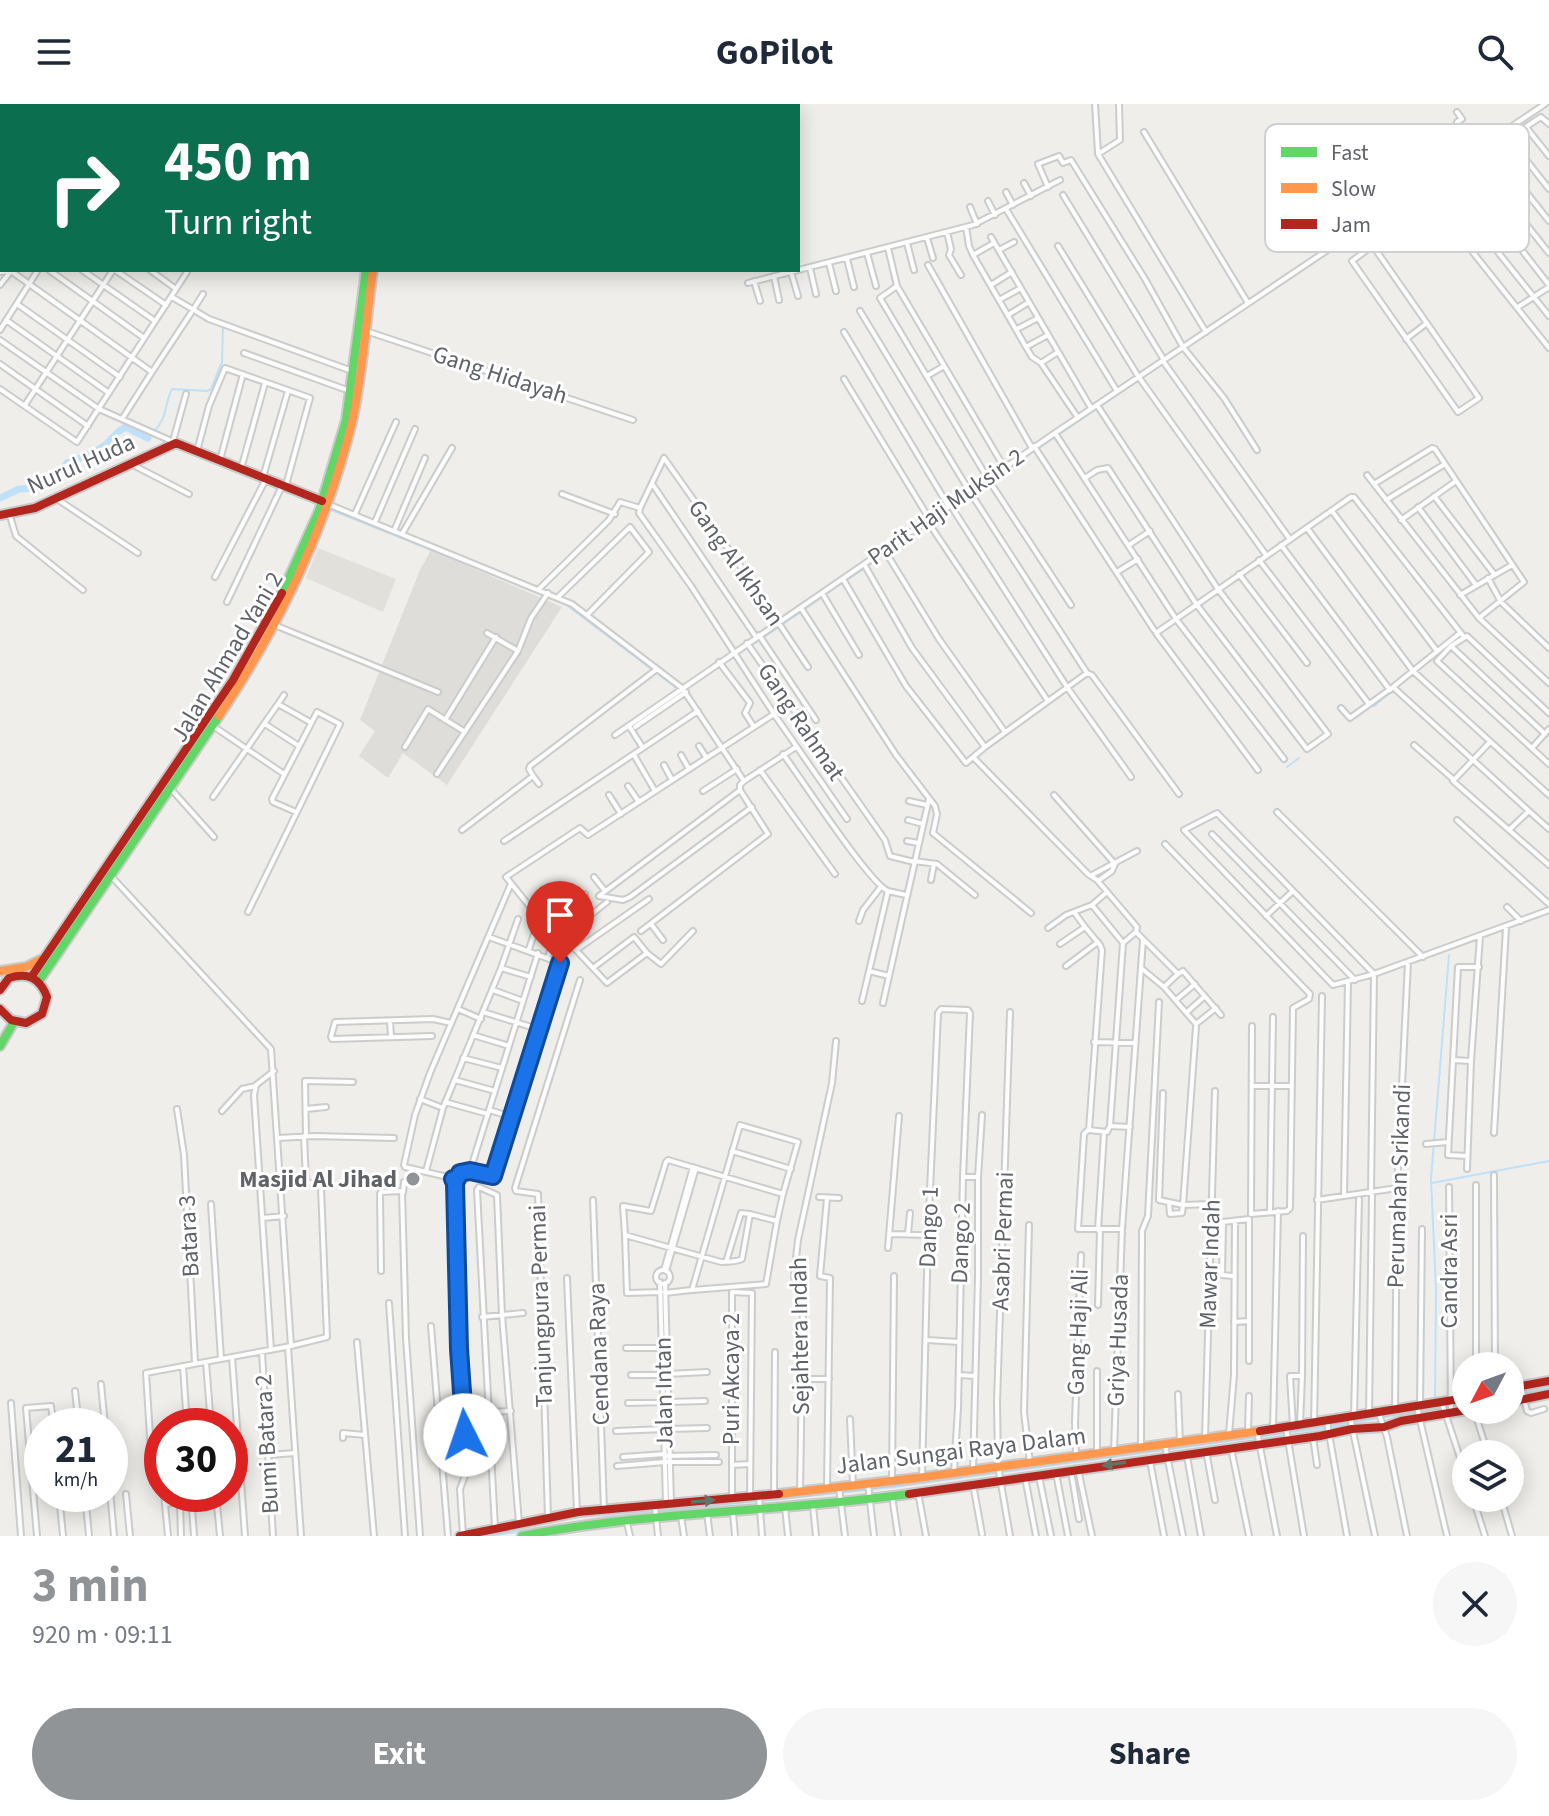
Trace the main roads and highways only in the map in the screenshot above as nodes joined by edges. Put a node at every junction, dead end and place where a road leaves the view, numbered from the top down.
1 (366, 272) edge
2 (373, 272) edge
3 (324, 506) junction
4 (4, 514) edge
5 (46, 957) junction
6 (0, 971) edge
7 (36, 979) junction
8 (1, 985) edge
9 (0, 1009) edge
10 (10, 1020) junction
11 (0, 1029) edge
12 (0, 1046) edge
13 (1549, 1381) edge
14 (1540, 1391) edge
15 (1452, 1405) edge
16 (1447, 1408) junction
17 (1452, 1408) edge
18 (1400, 1415) junction
19 (1352, 1422) junction
20 (1322, 1429) junction
21 (1290, 1431) junction
22 (1165, 1450) junction
23 (868, 1490) junction
24 (840, 1493) junction
25 (551, 1533) edge
26 (462, 1536) edge
27 (524, 1536) edge

1 - 3 main road, Jalan Ahmad Yani 2
2 - 3 main road, Jalan Ahmad Yani 2
3 - 4 main road, Nurul Huda
3 - 5 main road, Jalan Ahmad Yani 2
3 - 7 main road, Jalan Ahmad Yani 2
5 - 6 main road
5 - 7 main road, Jalan Ahmad Yani 2
7 - 8 main road
7 - 10 main road
9 - 10 main road
10 - 11 main road
10 - 12 main road
13 - 14 main road
15 - 16 main road, Jalan Sungai Raya Dalam
16 - 17 main road
16 - 18 main road, Jalan Sungai Raya Dalam
18 - 19 main road, Jalan Sungai Raya Dalam
18 - 19 main road
19 - 20 main road, Jalan Sungai Raya Dalam
20 - 21 main road, Jalan Sungai Raya Dalam
20 - 21 main road
21 - 22 main road, Jalan Sungai Raya Dalam
21 - 22 main road
22 - 23 main road, Jalan Sungai Raya Dalam
22 -> 23 main road
23 - 24 main road
23 - 24 main road, Jalan Sungai Raya Dalam
24 - 25 main road
26 -> 24 main road, Jalan Sungai Raya Dalam
25 - 27 main road

